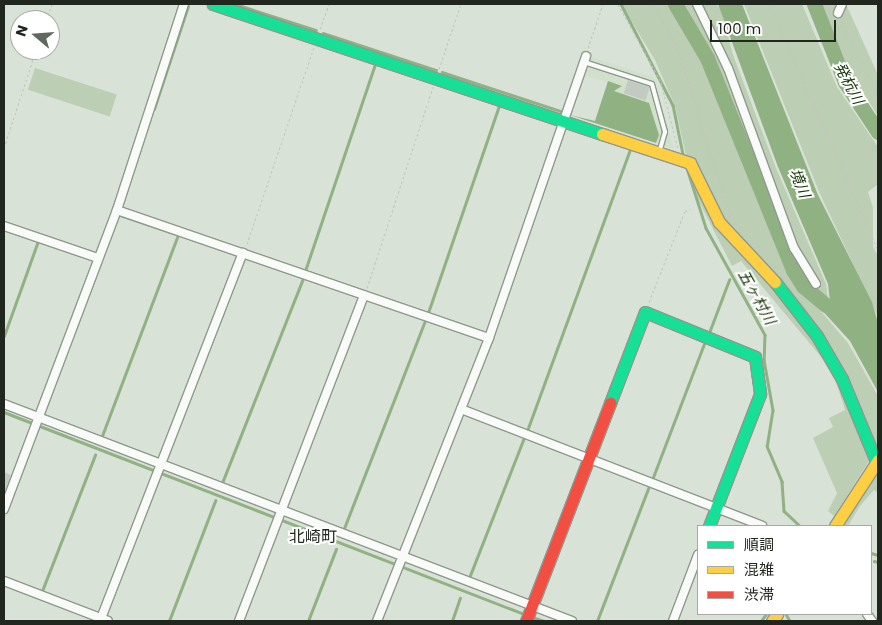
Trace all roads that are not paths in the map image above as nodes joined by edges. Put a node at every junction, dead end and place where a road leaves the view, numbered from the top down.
1 (184, 4) edge
2 (213, 4) edge
3 (697, 4) edge
4 (842, 4) edge
5 (838, 14) road end
6 (585, 59) joint
7 (565, 119) junction
8 (660, 150) junction
9 (117, 210) junction
10 (4, 226) edge
11 (244, 253) junction
12 (98, 258) junction
13 (816, 284) dead end
14 (364, 296) junction
15 (489, 338) junction
16 (4, 404) edge
17 (461, 409) junction
18 (37, 422) junction
19 (588, 459) junction
20 (878, 463) edge
21 (161, 466) junction
22 (4, 509) edge
23 (716, 509) junction
24 (281, 512) junction
25 (709, 525) edge
26 (759, 525) edge
27 (836, 525) edge
28 (697, 558) edge
29 (402, 559) junction
30 (4, 581) edge
31 (528, 615) edge
32 (103, 620) edge
33 (238, 621) edge
34 (378, 621) edge
35 (572, 621) edge
36 (673, 621) edge

1 - 9 street
2 - 7 street
3 - 13 street
4 - 5 street
6 - 7 street
6 - 8 lane
7 - 8 street
7 - 15 street
8 - 20 street
9 - 11 street
9 - 12 street
10 - 12 street
11 - 14 street
11 - 21 street
12 - 18 street
14 - 15 street
14 - 24 street
15 - 17 street
16 - 18 street
17 - 19 street
17 - 29 street
18 - 21 street
18 - 22 street
19 - 23 street
19 - 23 street
19 - 31 street
20 - 27 street
21 - 24 street
21 - 32 street
23 - 25 street
23 - 26 street
24 - 29 street
24 - 33 street
28 - 36 street
29 - 31 street
29 - 34 street
30 - 32 street
31 - 35 street

